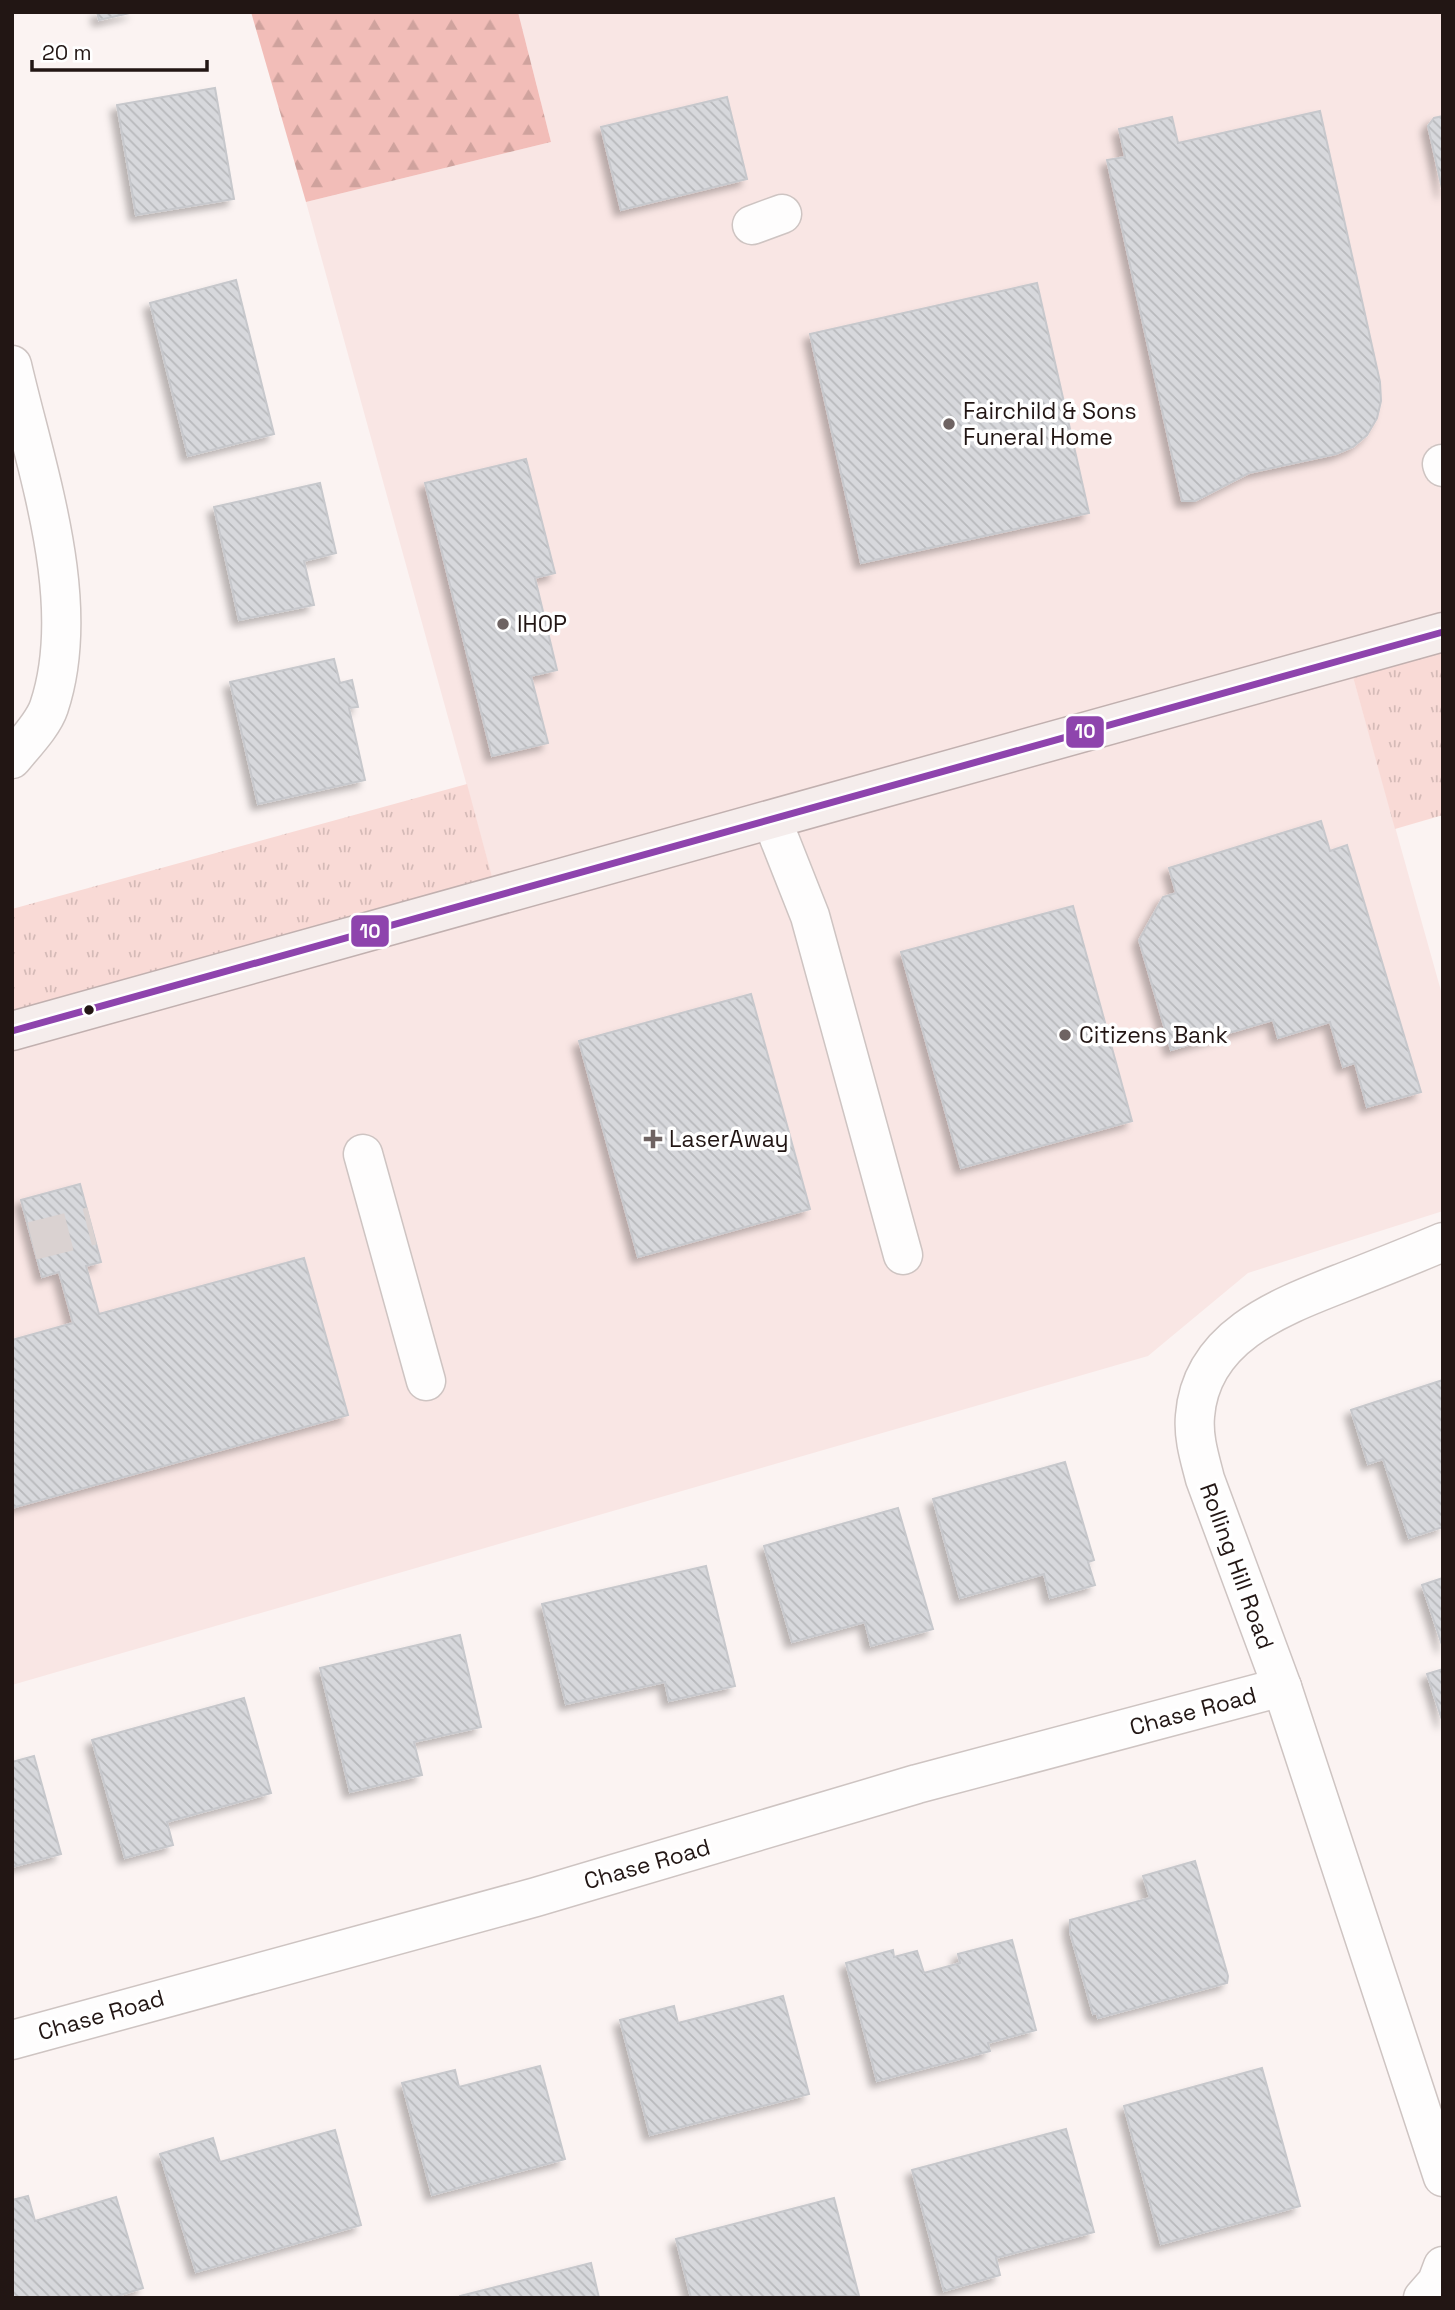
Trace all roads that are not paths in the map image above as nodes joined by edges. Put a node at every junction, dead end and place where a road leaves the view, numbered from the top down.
1 (12, 365) edge
2 (1443, 632) edge
3 (12, 759) edge
4 (772, 820) junction
5 (12, 1031) edge
6 (363, 1154) dead end
7 (1443, 1242) edge
8 (903, 1255) dead end
9 (426, 1381) dead end
10 (1282, 1687) junction
11 (12, 2040) edge
12 (1443, 2177) edge
13 (1443, 2266) edge
14 (1423, 2298) edge

1 - 3 street
2 - 4 main road
4 - 5 main road
4 - 8 street
6 - 9 street
7 - 10 street, Rolling Hill Road
10 - 11 street, Chase Road
10 - 12 street, Rolling Hill Road
13 - 14 street

